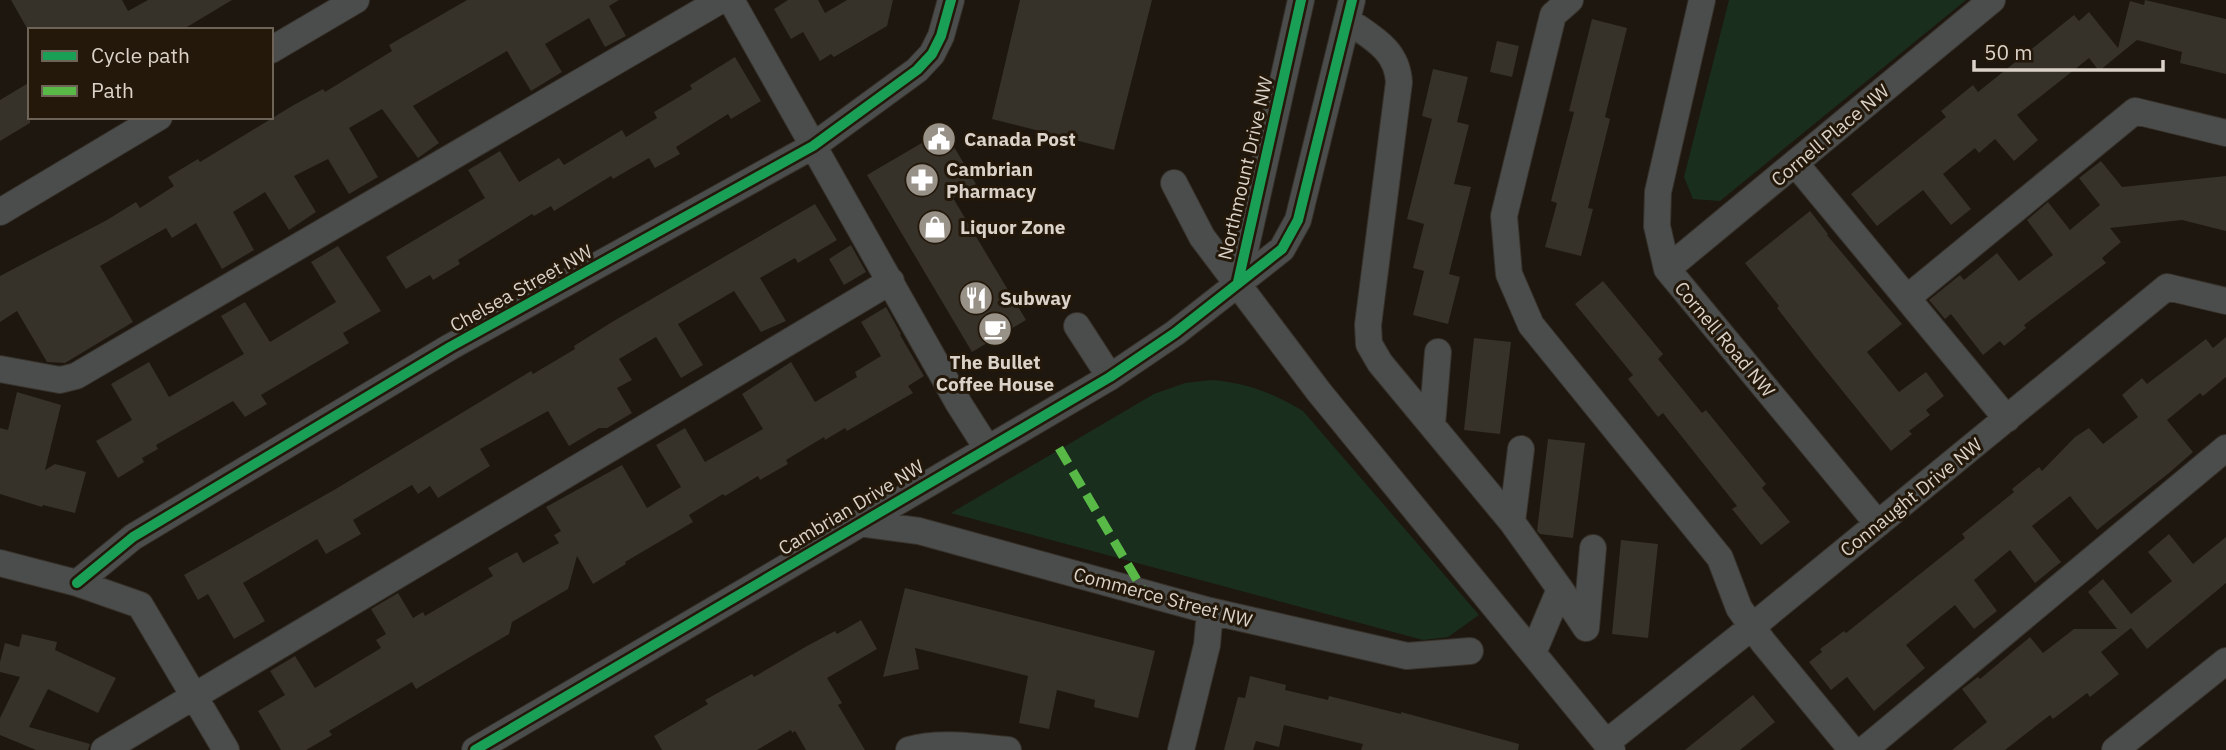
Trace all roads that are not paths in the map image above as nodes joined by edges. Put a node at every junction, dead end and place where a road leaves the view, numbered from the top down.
1 (356, 0) edge
2 (721, 0) edge
3 (731, 0) edge
4 (951, 0) edge
5 (1301, 0) edge
6 (1570, 0) edge
7 (1702, 0) edge
8 (1992, 0) edge
9 (1350, 10) edge
10 (273, 49) edge
11 (156, 119) edge
12 (2226, 133) edge
13 (813, 146) junction
14 (1795, 163) junction
15 (1174, 183) dead end
16 (0, 212) edge
17 (1667, 269) junction
18 (891, 281) junction
19 (1238, 282) junction
20 (1907, 298) junction
21 (2226, 301) edge
22 (1076, 326) dead end
23 (1438, 352) dead end
24 (0, 369) edge
25 (1110, 377) junction
26 (2007, 419) junction
27 (1432, 425) junction
28 (988, 448) junction
29 (2226, 448) edge
30 (1521, 449) dead end
31 (1511, 522) junction
32 (859, 523) junction
33 (1878, 524) junction
34 (1593, 548) dead end
35 (0, 564) edge
36 (77, 583) junction
37 (1560, 589) junction
38 (1210, 611) junction
39 (1753, 626) junction
40 (1470, 651) dead end
41 (1533, 653) junction
42 (2226, 661) edge
43 (195, 696) junction
44 (1609, 746) edge
45 (104, 750) edge
46 (226, 750) edge
47 (475, 750) edge
48 (909, 750) edge
49 (1008, 750) edge
50 (1181, 750) edge
51 (1852, 750) edge
52 (1864, 750) edge
53 (2115, 750) edge

1 - 10 street
2 - 24 street
3 - 13 street
4 - 13 street, Chelsea Street NW
5 - 19 street, Northmount Drive NW
6 - 39 street
7 - 17 street, Cornell Road NW
8 - 14 street, Cornell Place NW
9 - 19 street, Northmount Drive NW
9 - 27 street
11 - 16 street
12 - 20 street
13 - 18 street
13 - 36 street, Chelsea Street NW
14 - 17 street, Cornell Place NW
14 - 20 street
15 - 19 street
17 - 33 street, Cornell Road NW
18 - 28 street
18 - 43 street
19 - 25 street, Cambrian Drive NW
19 - 41 street, Northmount Drive NW
20 - 26 street
21 - 26 street, Connaught Drive NW
22 - 25 street
23 - 27 street
25 - 28 street, Cambrian Drive NW
26 - 33 street, Connaught Drive NW
27 - 31 street
28 - 32 street, Cambrian Drive NW
29 - 52 street
30 - 31 street
31 - 37 street
32 - 38 street, Commerce Street NW
32 - 47 street, Cambrian Drive NW
33 - 39 street, Connaught Drive NW
34 - 37 street
35 - 36 street
36 - 43 street
37 - 41 street
38 - 40 street, Commerce Street NW
38 - 50 street
39 - 44 street, Connaught Drive NW
39 - 51 street
41 - 44 street, Northmount Drive NW
42 - 53 street
43 - 45 street
43 - 46 street
48 - 49 street

